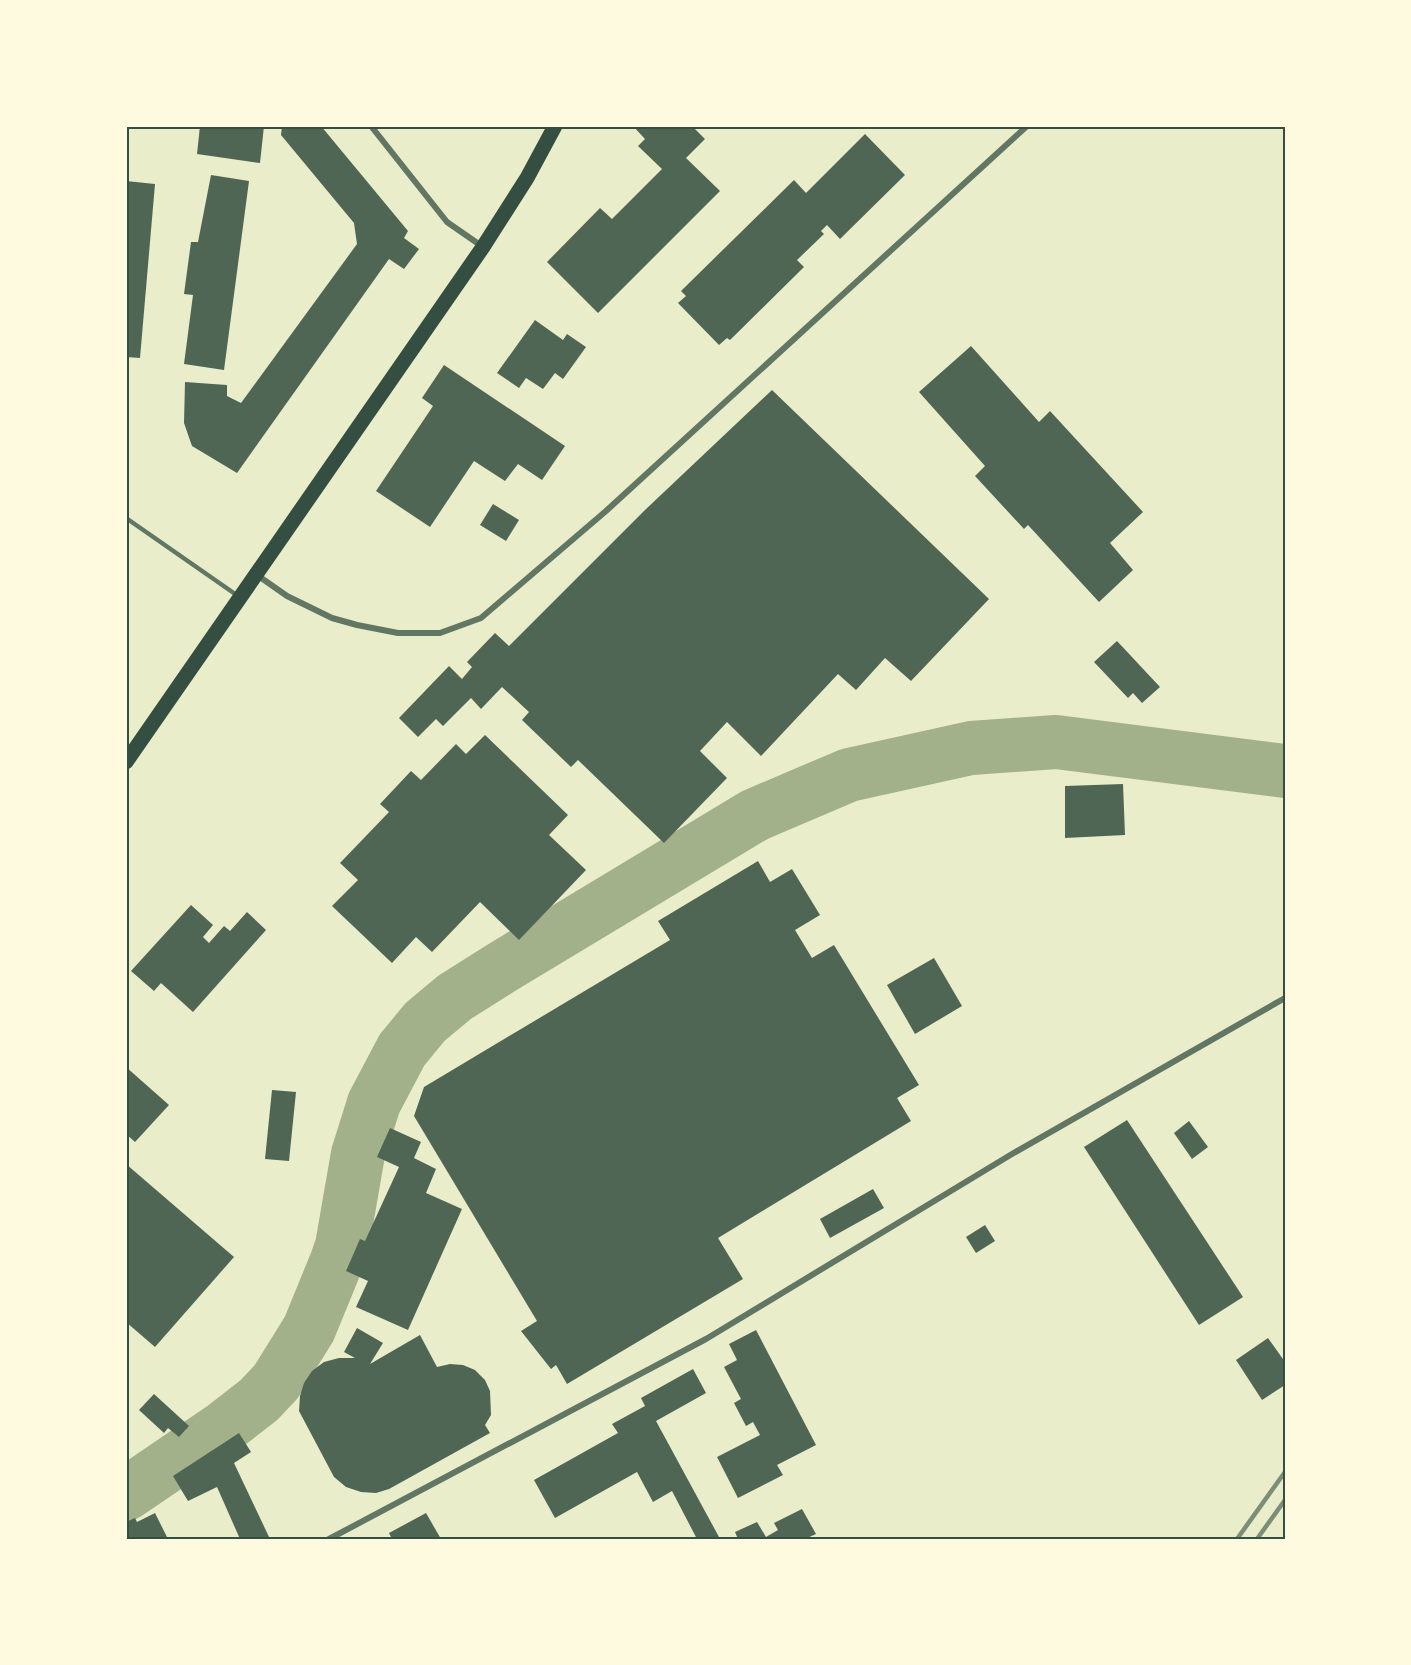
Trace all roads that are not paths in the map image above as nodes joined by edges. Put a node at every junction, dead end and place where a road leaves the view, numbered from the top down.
1 (371, 126) edge
2 (555, 126) edge
3 (1027, 126) edge
4 (483, 247) junction
5 (126, 518) edge
6 (256, 575) junction
7 (241, 598) junction
8 (126, 762) edge
9 (1285, 998) edge
10 (328, 1539) edge

1 - 4 street
2 - 4 main road
3 - 6 street
4 - 6 main road
5 - 7 lane
6 - 7 main road
7 - 8 main road
9 - 10 street

